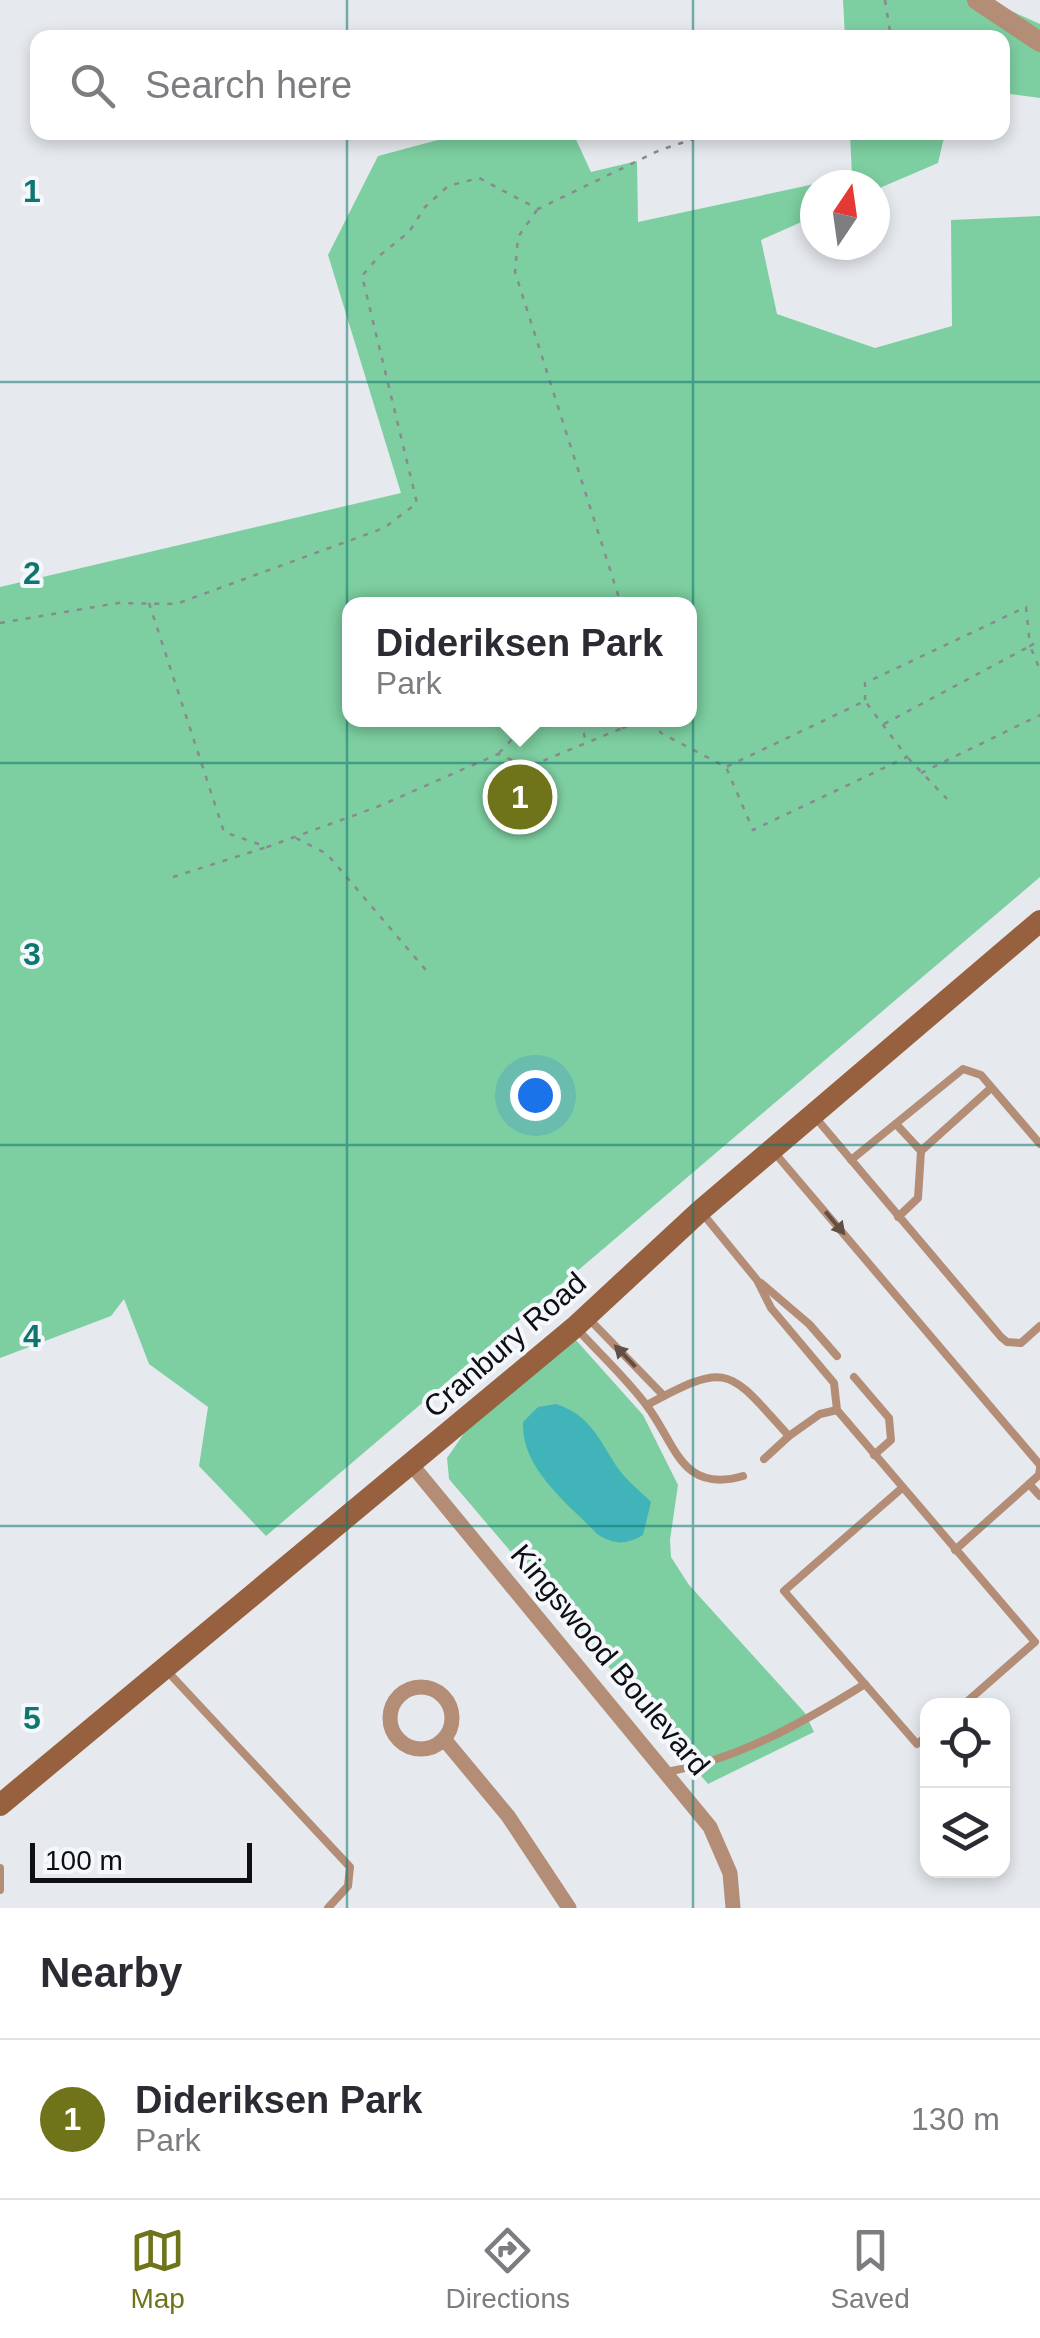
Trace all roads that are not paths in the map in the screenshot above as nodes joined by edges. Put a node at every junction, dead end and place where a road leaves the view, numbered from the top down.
1 (978, 0) edge
2 (1040, 42) edge
3 (1040, 921) edge
4 (992, 1088) junction
5 (812, 1114) junction
6 (896, 1124) junction
7 (1040, 1144) edge
8 (772, 1148) junction
9 (922, 1151) junction
10 (851, 1160) junction
11 (700, 1210) junction
12 (898, 1217) junction
13 (757, 1280) junction
14 (581, 1321) junction
15 (1040, 1326) edge
16 (837, 1356) dead end
17 (854, 1377) dead end
18 (664, 1396) junction
19 (647, 1405) junction
20 (838, 1410) junction
21 (789, 1436) junction
22 (874, 1454) junction
23 (764, 1459) dead end
24 (411, 1464) junction
25 (1040, 1466) edge
26 (743, 1476) dead end
27 (1030, 1484) junction
28 (902, 1488) junction
29 (1040, 1496) edge
30 (954, 1550) junction
31 (1037, 1640) edge
32 (164, 1669) junction
33 (865, 1684) junction
34 (971, 1698) edge
35 (444, 1739) junction
36 (920, 1742) edge
37 (666, 1772) junction
38 (0, 1806) edge
39 (0, 1868) edge
40 (0, 1890) edge
41 (328, 1908) edge
42 (570, 1908) edge
43 (733, 1908) edge

1 - 2 street
3 - 5 main road, Cranbury Road
4 - 6 lane
4 - 7 lane
4 - 9 lane
5 - 8 main road, Cranbury Road
5 - 10 lane
6 - 9 lane
6 - 10 lane
8 - 11 main road, Cranbury Road
8 -> 25 lane
9 - 12 lane
10 - 12 lane
11 - 13 lane
11 - 14 main road, Cranbury Road
12 - 15 lane
13 - 16 lane
13 - 20 lane
18 -> 14 lane
14 - 19 lane
14 - 24 main road, Cranbury Road
17 - 22 lane
18 - 19 lane
18 - 21 lane
19 - 26 lane
20 - 21 lane
20 - 22 lane
21 - 23 lane
22 - 28 lane
24 - 32 main road, Cranbury Road
24 - 37 street, Kingswood Boulevard
25 - 27 lane
27 - 29 lane
27 - 30 lane
28 - 30 lane
28 - 33 lane
30 - 31 lane
31 - 34 lane
32 - 38 main road, Cranbury Road
32 - 41 lane
33 - 36 lane
33 - 37 lane
35 - 35 street
35 - 42 street
37 - 43 street, Kingswood Boulevard
39 - 40 lane

